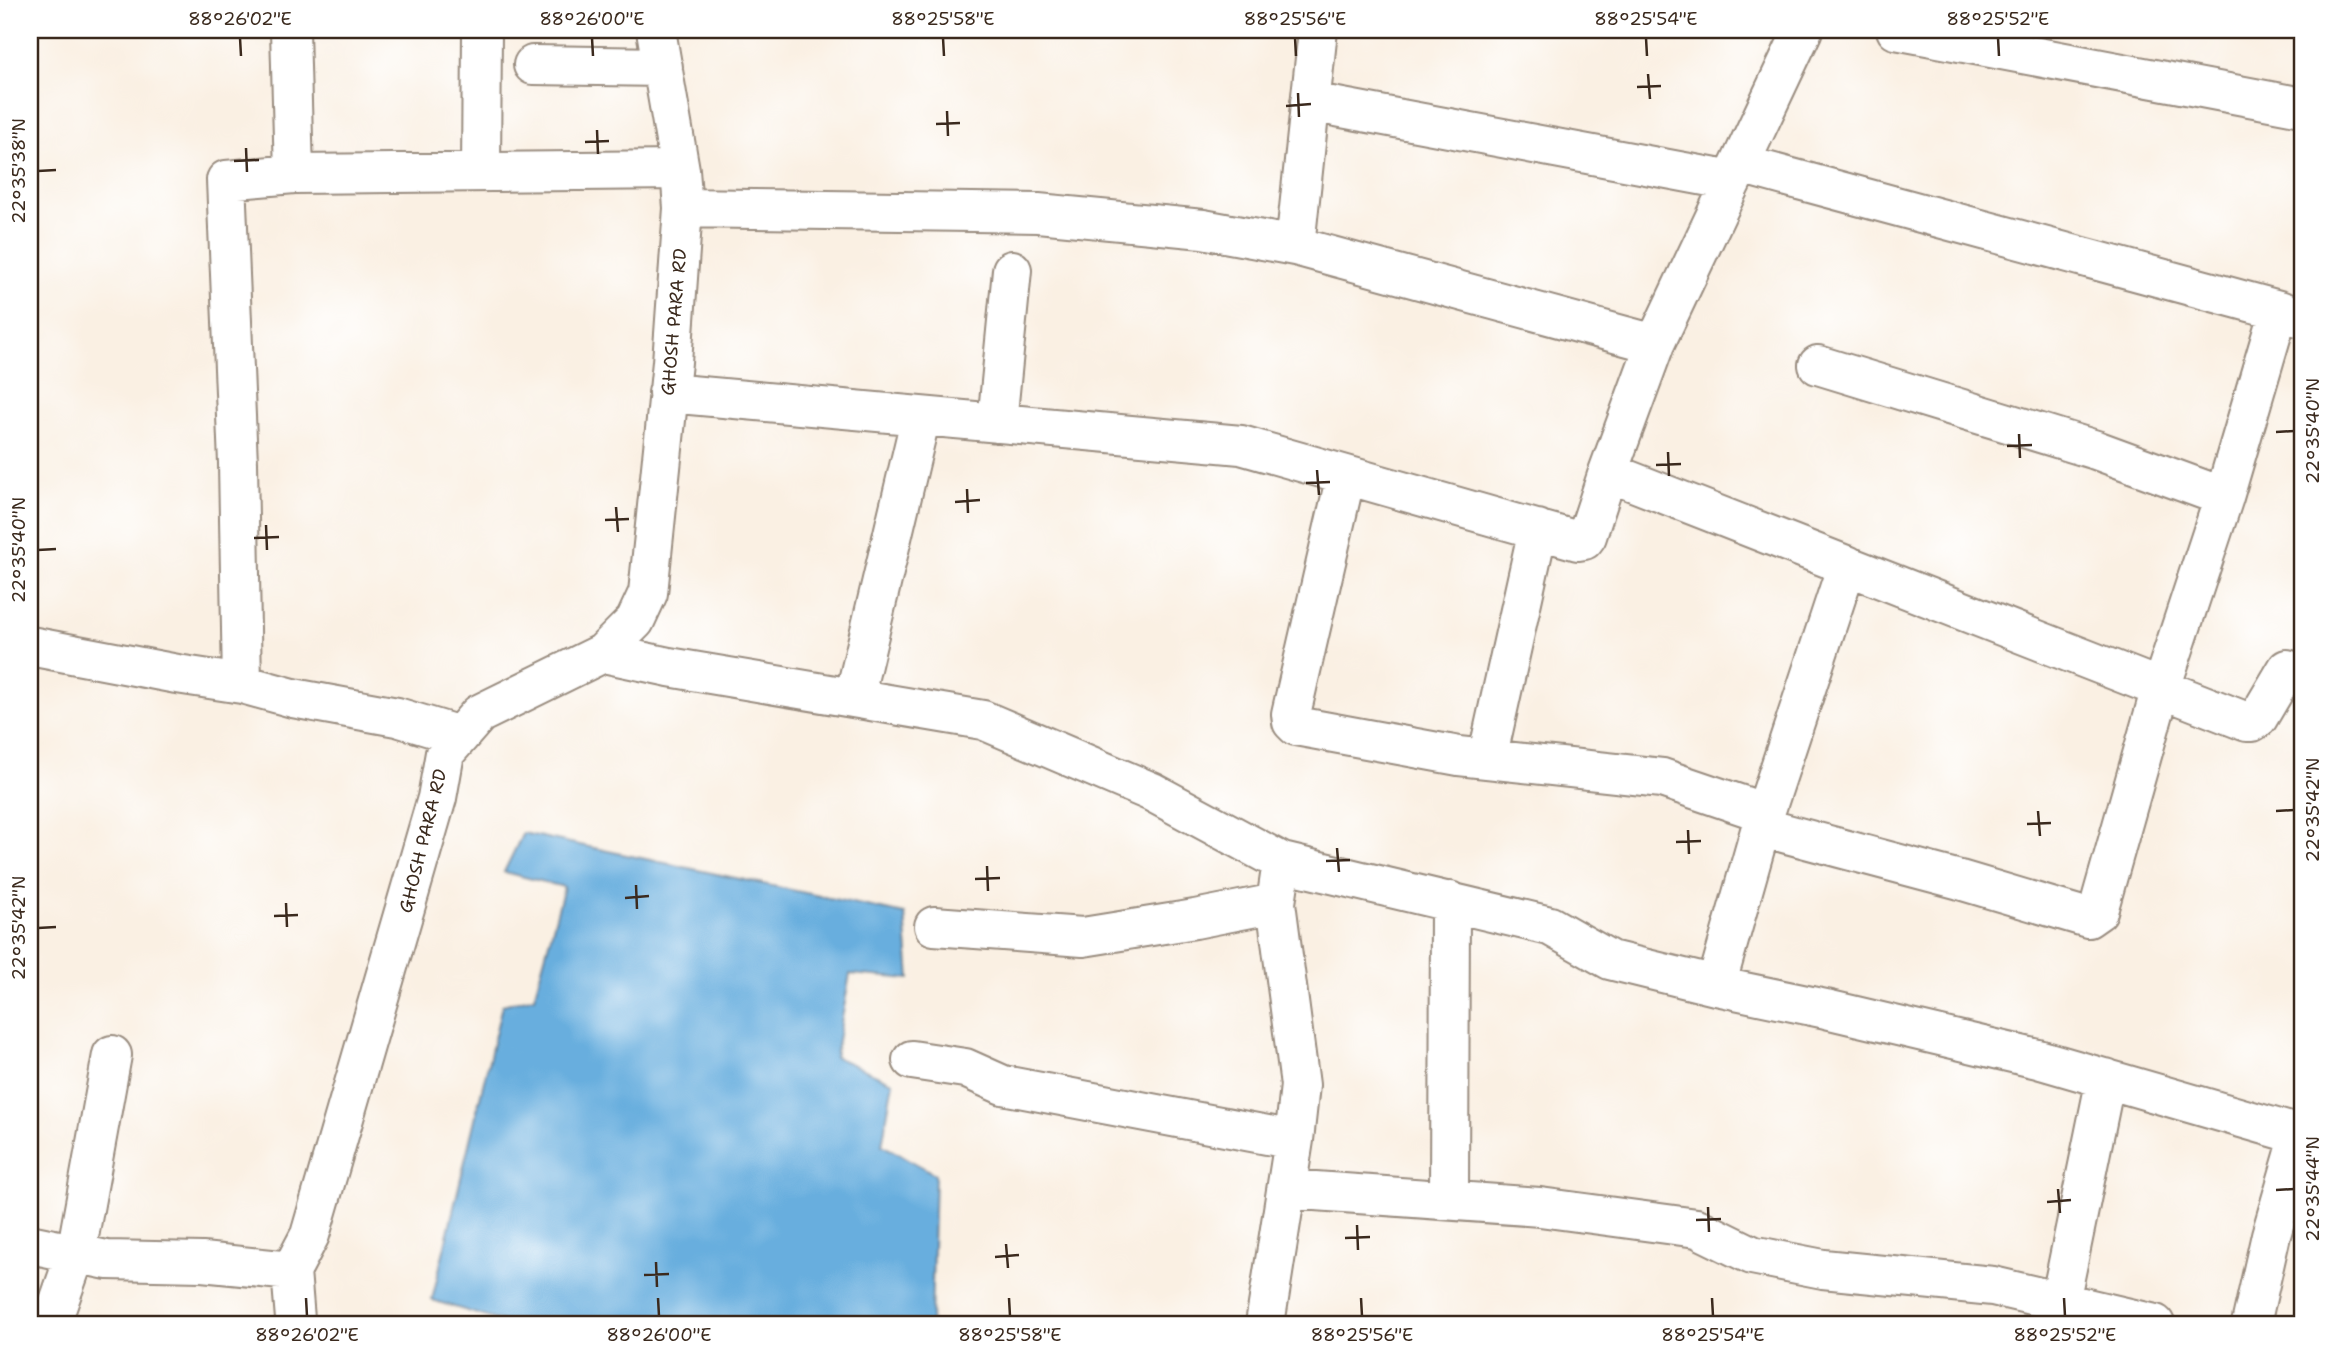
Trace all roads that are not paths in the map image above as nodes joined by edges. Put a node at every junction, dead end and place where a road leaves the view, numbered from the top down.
1 (290, 30) edge
2 (482, 30) edge
3 (656, 30) edge
4 (1318, 30) edge
5 (1803, 30) edge
6 (1896, 30) edge
7 (533, 65) dead end
8 (663, 67) junction
9 (1310, 102) junction
10 (2302, 107) edge
11 (681, 170) junction
12 (481, 173) junction
13 (1736, 173) junction
14 (294, 174) junction
15 (683, 208) junction
16 (1295, 246) junction
17 (1012, 270) dead end
18 (2291, 314) edge
19 (1655, 344) junction
20 (1818, 365) dead end
21 (668, 393) junction
22 (920, 416) junction
23 (998, 423) junction
24 (1608, 472) junction
25 (1346, 475) junction
26 (2224, 497) junction
27 (1538, 529) junction
28 (1847, 565) junction
29 (30, 646) edge
30 (603, 653) junction
31 (2302, 674) edge
32 (242, 684) junction
33 (2161, 688) junction
34 (854, 698) junction
35 (460, 736) junction
36 (1486, 759) junction
37 (1763, 820) junction
38 (1282, 862) junction
39 (1450, 901) junction
40 (1276, 903) junction
41 (934, 926) dead end
42 (1716, 986) junction
43 (112, 1055) dead end
44 (912, 1060) dead end
45 (2106, 1078) junction
46 (2301, 1134) edge
47 (1294, 1140) junction
48 (1287, 1189) junction
49 (1449, 1200) junction
50 (30, 1244) edge
51 (76, 1253) junction
52 (292, 1271) junction
53 (2059, 1313) edge
54 (51, 1324) edge
55 (297, 1324) edge
56 (1265, 1324) edge
57 (2155, 1324) edge
58 (2251, 1324) edge

1 - 14 street
2 - 12 street
3 - 8 street, GHOSH PARA RD
4 - 9 street
5 - 13 street
6 - 10 street
7 - 8 street
8 - 11 street, GHOSH PARA RD
9 - 13 street
9 - 16 street
11 - 12 street
11 - 15 street, GHOSH PARA RD
12 - 14 street
13 - 18 street
13 - 19 street
14 - 32 street
15 - 16 street
15 - 21 street, GHOSH PARA RD
16 - 19 street
17 - 23 street
18 - 26 street
19 - 24 street
20 - 26 street
21 - 22 street
21 - 30 street, GHOSH PARA RD
22 - 23 street
22 - 34 street
23 - 25 street
24 - 27 street
24 - 28 street
25 - 27 street
25 - 36 street
26 - 33 street
27 - 36 street
28 - 33 street
28 - 37 street
29 - 32 street
30 - 34 street
30 - 35 street, GHOSH PARA RD
31 - 33 street
32 - 35 street
33 - 37 street
34 - 38 street
35 - 52 street, GHOSH PARA RD
36 - 37 street
37 - 42 street
38 - 39 street
38 - 40 street
39 - 42 street
39 - 49 street
40 - 41 street
40 - 47 street
42 - 45 street
43 - 51 street
44 - 47 street
45 - 46 street
45 - 53 street
46 - 58 street
47 - 48 street
48 - 49 street
48 - 56 street
49 - 53 street
50 - 51 street
51 - 52 street
51 - 54 street
52 - 55 street
53 - 57 street

